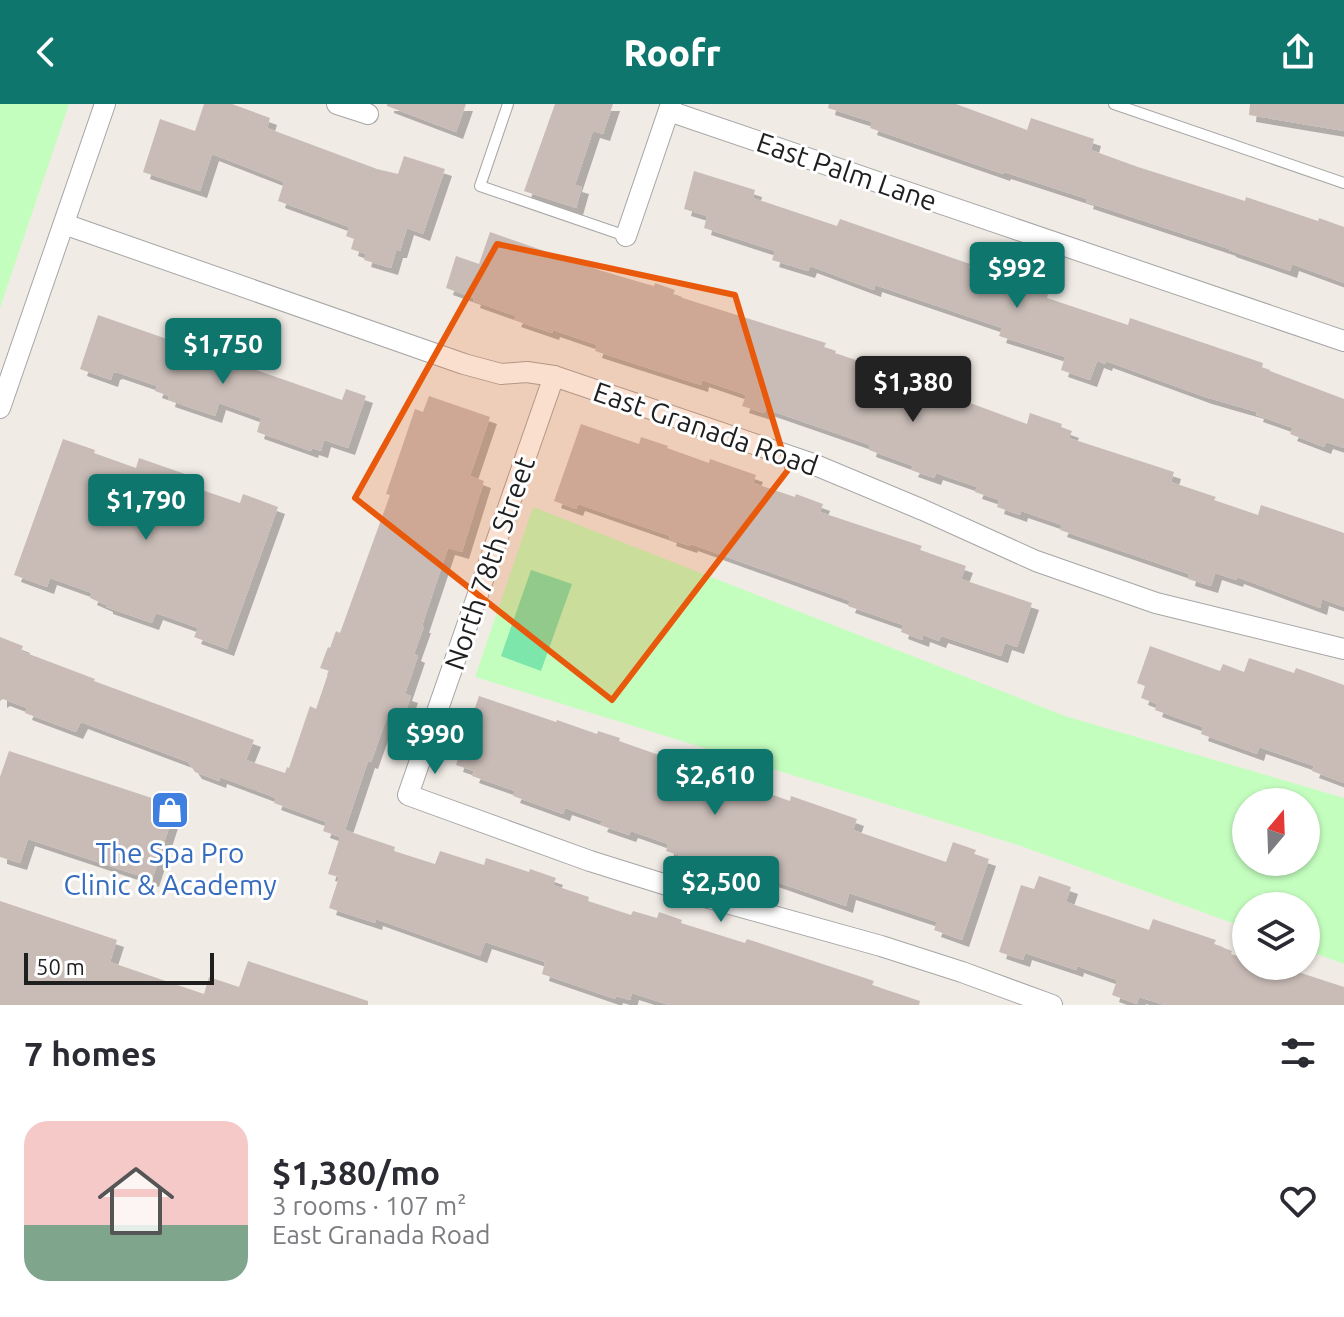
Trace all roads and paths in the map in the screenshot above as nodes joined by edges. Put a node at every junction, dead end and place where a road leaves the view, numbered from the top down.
1 (105, 104) edge
2 (337, 104) edge
3 (508, 104) edge
4 (1114, 104) edge
5 (670, 107) edge
6 (368, 114) dead end
7 (1344, 183) edge
8 (64, 224) junction
9 (626, 236) joint
10 (1344, 341) edge
11 (554, 376) junction
12 (0, 408) edge
13 (1344, 649) edge
14 (1052, 1005) edge

1 - 8 street
2 - 6 street
3 - 9 lane
4 - 7 lane
5 - 9 street
5 - 10 street, East Palm Lane
8 - 11 street, East Granada Road
8 - 12 street
11 - 13 street, East Granada Road
11 - 14 street, North 78th Street

